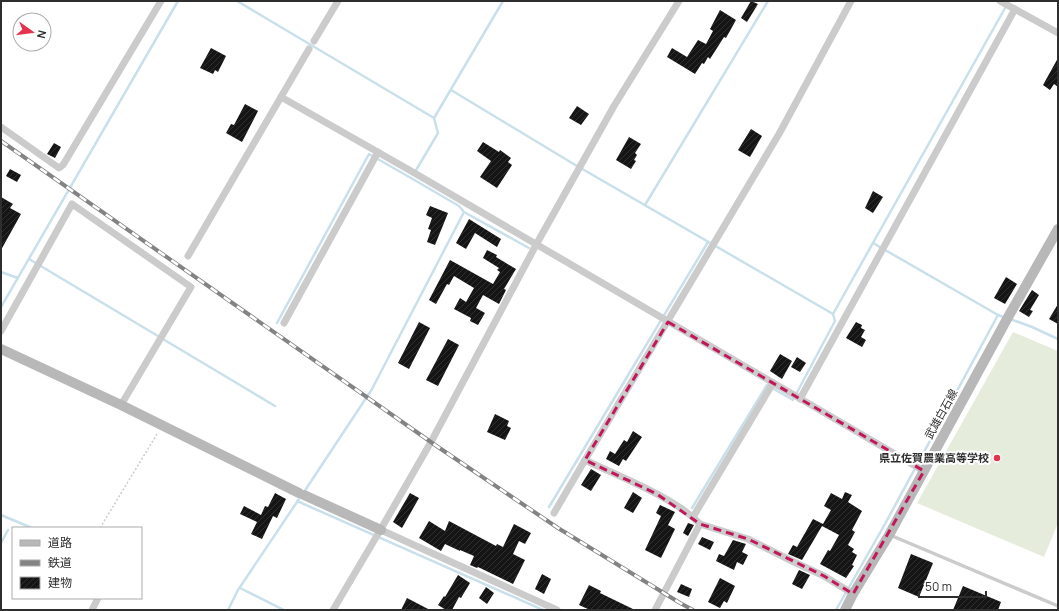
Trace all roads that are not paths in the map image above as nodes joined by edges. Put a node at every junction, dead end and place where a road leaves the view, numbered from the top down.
1 (161, 1) edge
2 (338, 1) edge
3 (679, 1) edge
4 (851, 1) edge
5 (1007, 5) edge
6 (1058, 33) edge
7 (314, 41) dead end
8 (309, 49) dead end
9 (281, 97) junction
10 (1, 127) edge
11 (375, 156) junction
12 (1058, 229) edge
13 (536, 245) junction
14 (188, 256) dead end
15 (664, 320) junction
16 (284, 323) dead end
17 (1, 331) edge
18 (1, 349) edge
19 (771, 386) junction
20 (797, 397) junction
21 (121, 405) junction
22 (585, 460) junction
23 (919, 468) junction
24 (554, 513) dead end
25 (693, 517) junction
26 (700, 524) junction
27 (378, 534) junction
28 (889, 535) junction
29 (852, 593) junction
30 (98, 599) edge
31 (1058, 606) edge
32 (548, 608) edge
33 (92, 610) edge
34 (333, 610) edge
35 (557, 610) edge
36 (655, 610) edge
37 (845, 610) edge

1 - 10 street
2 - 7 street
3 - 13 street
4 - 15 street
5 - 6 street
5 - 20 street
8 - 9 street
9 - 11 street
9 - 14 street
11 - 13 street
11 - 16 street
12 - 23 main road, 武雄白石線
13 - 15 street
13 - 27 street
15 - 19 street
15 - 22 street
17 - 21 street
18 - 21 main road
19 - 20 street
19 - 25 street
20 - 23 street
21 - 27 main road
22 - 24 street
22 - 25 street
23 - 28 main road, 武雄白石線
25 - 26 street
26 - 29 street
26 - 36 street
27 - 32 street
27 - 34 street
28 - 29 main road, 武雄白石線
28 - 31 lane
29 - 37 main road, 武雄白石線
30 - 33 street
32 - 35 street

